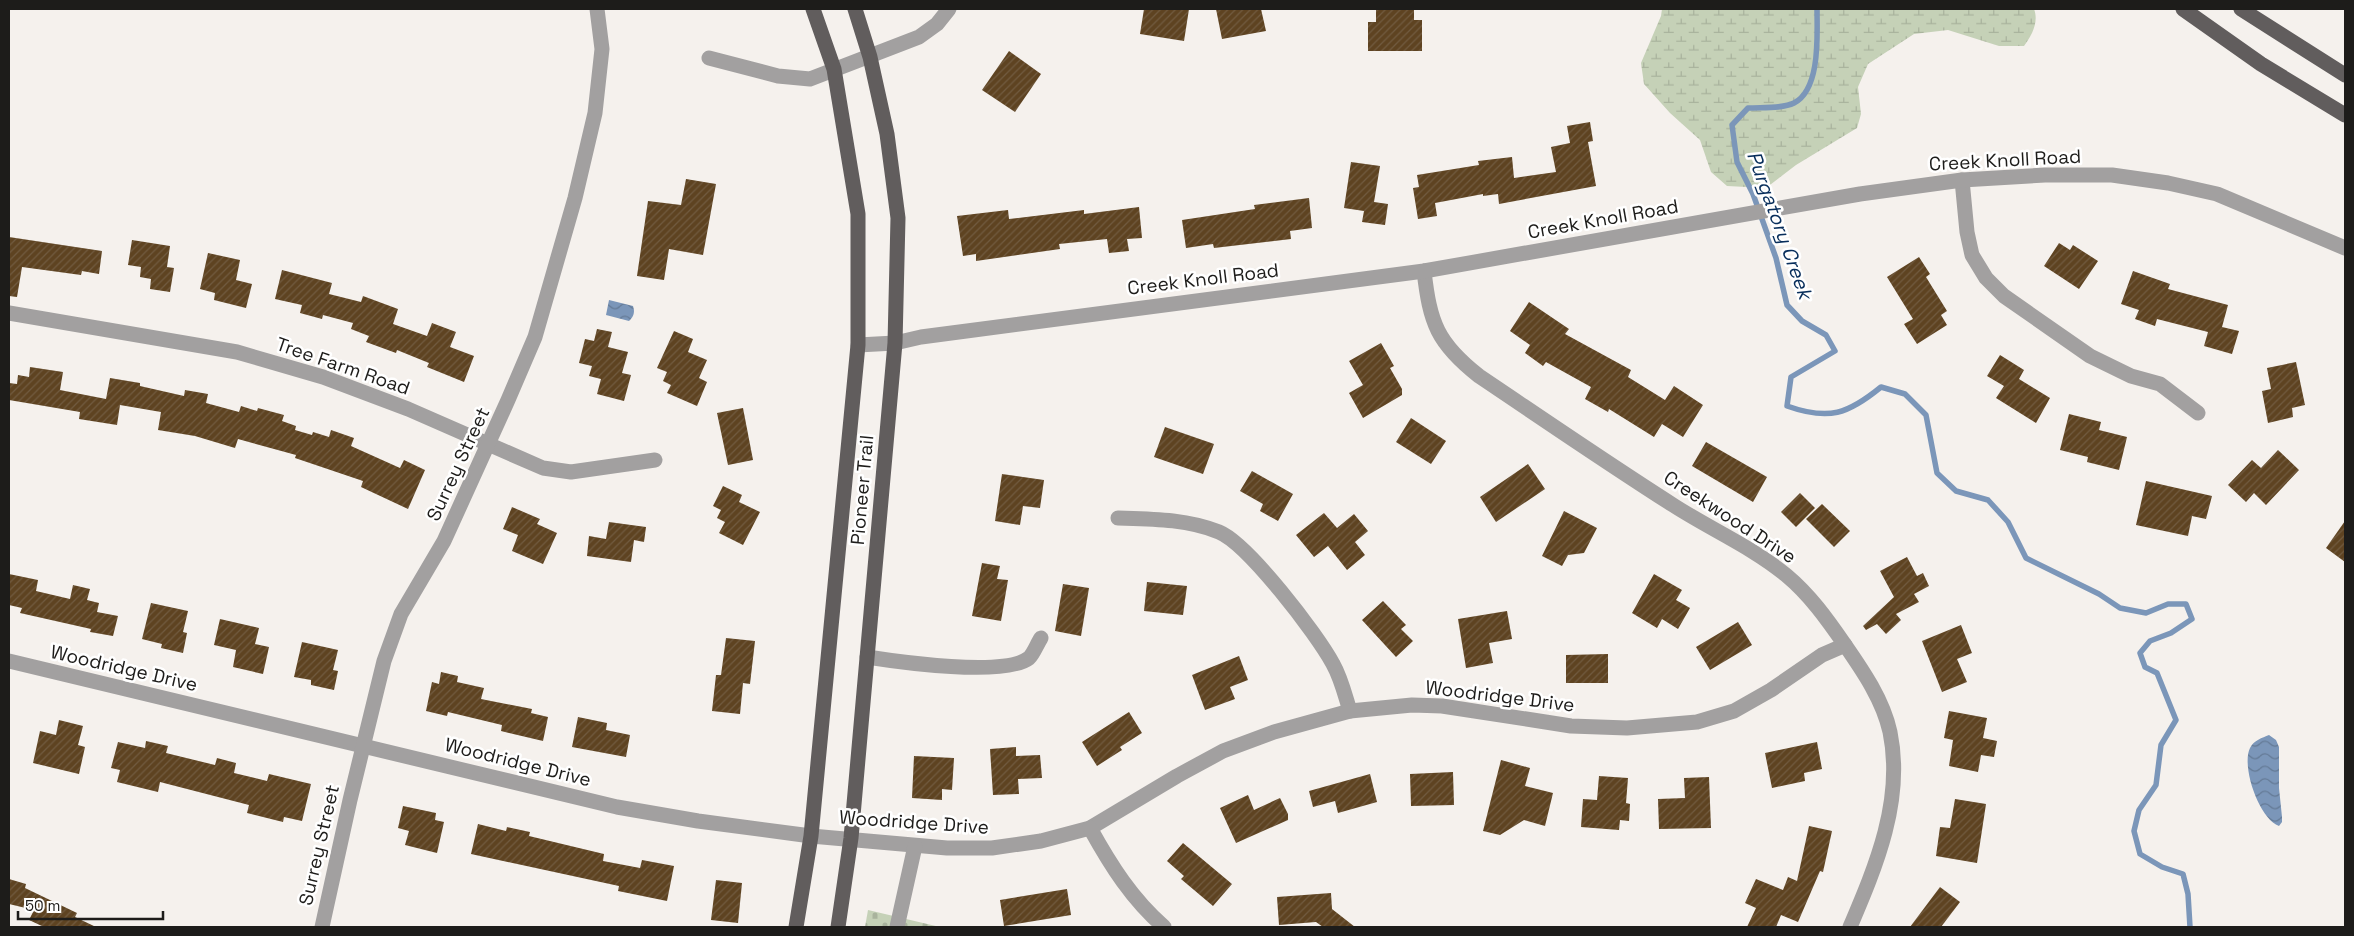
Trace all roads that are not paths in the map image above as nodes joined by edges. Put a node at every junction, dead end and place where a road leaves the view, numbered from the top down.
1 (597, 9) edge
2 (813, 9) edge
3 (855, 9) edge
4 (949, 9) edge
5 (2183, 9) edge
6 (2241, 9) edge
7 (870, 57) junction
8 (709, 58) dead end
9 (834, 68) junction
10 (2345, 75) edge
11 (2345, 115) edge
12 (1962, 180) junction
13 (2345, 248) edge
14 (1424, 271) junction
15 (9, 313) edge
16 (896, 343) junction
17 (858, 345) junction
18 (2198, 413) dead end
19 (488, 445) junction
20 (655, 460) dead end
21 (1118, 518) dead end
22 (1041, 638) dead end
23 (1845, 645) junction
24 (867, 657) junction
25 (9, 661) edge
26 (1350, 711) junction
27 (363, 745) junction
28 (1090, 828) junction
29 (811, 836) junction
30 (851, 838) junction
31 (915, 846) junction
32 (322, 927) edge
33 (796, 927) edge
34 (838, 927) edge
35 (896, 927) edge
36 (1164, 927) edge
37 (1850, 927) edge

1 - 19 street, Surrey Street
2 - 9 main road, Pioneer Trail
3 - 7 main road, Pioneer Trail
4 - 7 street
5 - 11 main road
6 - 10 main road
7 - 9 street
7 - 16 main road, Pioneer Trail
8 - 9 street
9 - 17 main road, Pioneer Trail
12 - 13 street, Creek Knoll Road
12 - 14 street, Creek Knoll Road
12 - 18 street
14 - 16 street, Creek Knoll Road
14 - 23 street, Creekwood Drive
15 - 19 street, Tree Farm Road
16 - 17 street, Creek Knoll Road
16 - 24 main road, Pioneer Trail
17 - 29 main road, Pioneer Trail
19 - 20 street, Tree Farm Road
19 - 27 street, Surrey Street
21 - 26 street
22 - 24 street
23 - 26 street, Woodridge Drive
23 - 37 street, Creekwood Drive
24 - 30 main road, Pioneer Trail
25 - 27 street, Woodridge Drive
26 - 28 street, Woodridge Drive
27 - 29 street, Woodridge Drive
27 - 32 street, Surrey Street
28 - 31 street, Woodridge Drive
28 - 36 street
29 - 30 street, Woodridge Drive
29 - 33 main road, Pioneer Trail
30 - 31 street, Woodridge Drive
30 - 34 main road, Pioneer Trail
31 - 35 street

